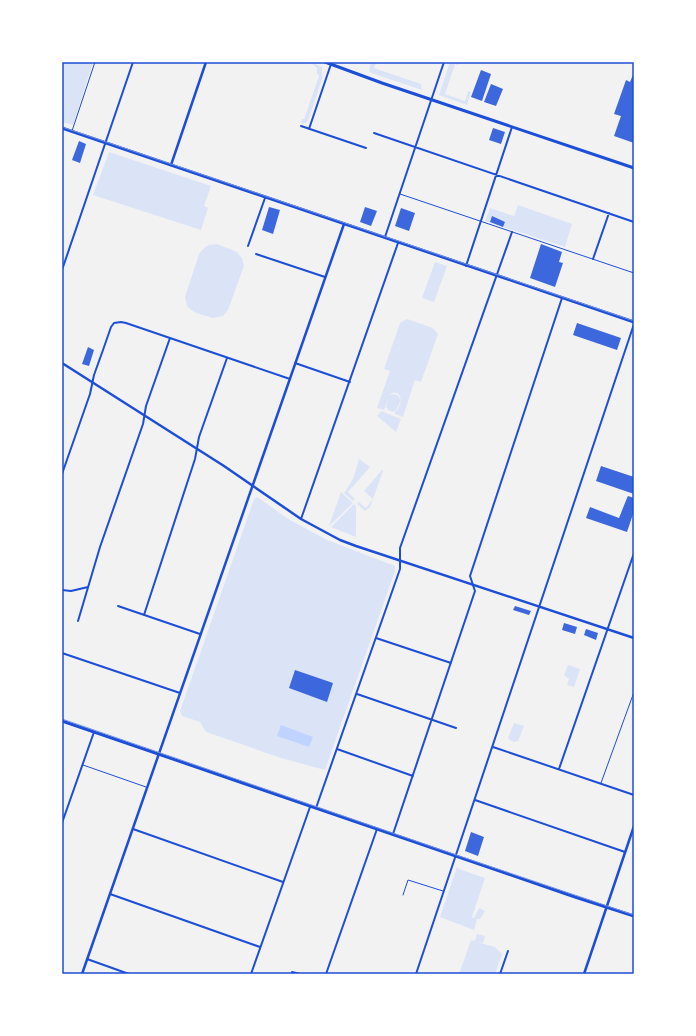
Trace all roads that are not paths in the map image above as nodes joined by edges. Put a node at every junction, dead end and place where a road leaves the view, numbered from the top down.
1 (95, 62) edge
2 (133, 62) edge
3 (206, 62) edge
4 (325, 62) edge
5 (444, 62) edge
6 (331, 64) junction
7 (431, 100) junction
8 (301, 126) dead end
9 (512, 127) junction
10 (62, 128) edge
11 (309, 129) junction
12 (72, 132) junction
13 (374, 133) dead end
14 (106, 143) junction
15 (415, 146) junction
16 (366, 148) dead end
17 (171, 166) junction
18 (634, 168) edge
19 (497, 174) junction
20 (400, 194) junction
21 (265, 198) junction
22 (609, 213) junction
23 (481, 222) junction
24 (634, 222) edge
25 (344, 224) junction
26 (512, 232) junction
27 (385, 238) junction
28 (398, 243) junction
29 (248, 246) dead end
30 (256, 254) dead end
31 (593, 259) junction
32 (466, 266) junction
33 (62, 270) edge
34 (634, 273) edge
35 (496, 276) junction
36 (325, 277) junction
37 (562, 298) junction
38 (634, 323) edge
39 (170, 338) junction
40 (227, 358) junction
41 (62, 363) edge
42 (295, 363) junction
43 (290, 379) junction
44 (92, 382) junction
45 (350, 382) junction
46 (144, 415) junction
47 (197, 449) junction
48 (62, 474) edge
49 (252, 485) junction
50 (301, 519) junction
51 (634, 552) edge
52 (400, 560) junction
53 (472, 584) junction
54 (88, 587) junction
55 (62, 590) edge
56 (118, 606) dead end
57 (540, 606) junction
58 (144, 615) junction
59 (78, 622) dead end
60 (607, 628) junction
61 (200, 634) junction
62 (376, 638) junction
63 (634, 638) edge
64 (62, 653) edge
65 (451, 663) junction
66 (634, 692) edge
67 (180, 693) junction
68 (356, 694) junction
69 (432, 720) junction
70 (62, 721) edge
71 (456, 728) dead end
72 (94, 732) junction
73 (493, 747) junction
74 (337, 749) junction
75 (158, 753) junction
76 (83, 765) junction
77 (559, 769) junction
78 (413, 776) junction
79 (601, 784) junction
80 (146, 787) junction
81 (634, 795) edge
82 (475, 800) junction
83 (310, 806) junction
84 (316, 808) junction
85 (62, 823) edge
86 (634, 826) edge
87 (132, 829) junction
88 (377, 829) junction
89 (394, 834) junction
90 (625, 852) junction
91 (456, 856) junction
92 (282, 882) junction
93 (444, 892) junction
94 (110, 894) junction
95 (403, 895) dead end
96 (606, 907) junction
97 (634, 916) edge
98 (260, 947) junction
99 (508, 951) dead end
100 (87, 959) junction
101 (292, 972) dead end
102 (82, 974) edge
103 (129, 974) edge
104 (251, 974) edge
105 (300, 974) edge
106 (326, 974) edge
107 (416, 974) edge
108 (500, 974) edge
109 (584, 974) edge

1 - 12 lane
2 - 14 street
3 - 17 street
4 - 6 main road
5 - 7 street
6 - 7 main road
6 - 11 street
7 - 9 main road
7 - 15 street
8 - 11 street
9 - 18 main road
9 - 19 street
10 - 12 main road
11 - 16 street
12 - 14 main road
13 - 15 street
14 - 17 main road
14 - 33 street
15 - 19 street
15 - 20 street
17 - 21 main road
19 - 22 street
19 - 23 street
20 - 23 lane
20 - 27 street
21 - 25 main road
21 - 29 street
22 - 24 street
22 - 31 street
23 - 26 lane
23 - 32 street
25 - 27 main road
25 - 36 street
26 - 31 lane
26 - 35 street
27 - 28 main road
28 - 32 main road
28 - 45 street
30 - 36 street
31 - 34 lane
32 - 35 main road
35 - 37 main road
35 - 52 street
36 - 42 street
37 - 38 main road
37 - 53 street
38 - 57 street
39 - 40 street
39 - 44 street
39 - 46 street
40 - 43 street
40 - 47 street
41 - 44 street
42 - 43 street
42 - 45 street
43 - 49 street
44 - 46 street
44 - 48 street
45 - 50 street
46 - 47 street
46 - 54 street
47 - 49 street
47 - 58 street
49 - 50 street
49 - 61 street
50 - 52 street
51 - 60 street
52 - 53 street
52 - 62 street
53 - 57 street
53 - 65 street
54 - 55 street
54 - 59 street
56 - 58 street
57 - 60 street
57 - 73 street
58 - 61 street
60 - 63 street
60 - 77 street
61 - 67 street
62 - 65 street
62 - 68 street
64 - 67 street
65 - 69 street
66 - 79 lane
67 - 75 street
68 - 69 street
68 - 74 street
69 - 71 street
69 - 78 street
70 - 72 main road
72 - 75 main road
72 - 76 street
73 - 77 street
73 - 82 street
74 - 78 street
74 - 84 street
75 - 80 street
75 - 83 main road
76 - 80 lane
76 - 85 street
77 - 79 street
78 - 89 street
79 - 81 street
80 - 87 street
82 - 90 street
82 - 91 street
83 - 84 main road
83 - 92 street
84 - 88 main road
86 - 90 street
87 - 92 street
87 - 94 street
88 - 89 main road
88 - 106 street
89 - 91 main road
90 - 96 street
91 - 93 street
91 - 96 main road
92 - 98 street
93 - 95 lane
93 - 107 street
94 - 98 street
94 - 100 street
96 - 97 main road
96 - 109 street
98 - 104 street
99 - 108 street
100 - 102 street
100 - 103 street
101 - 105 street

